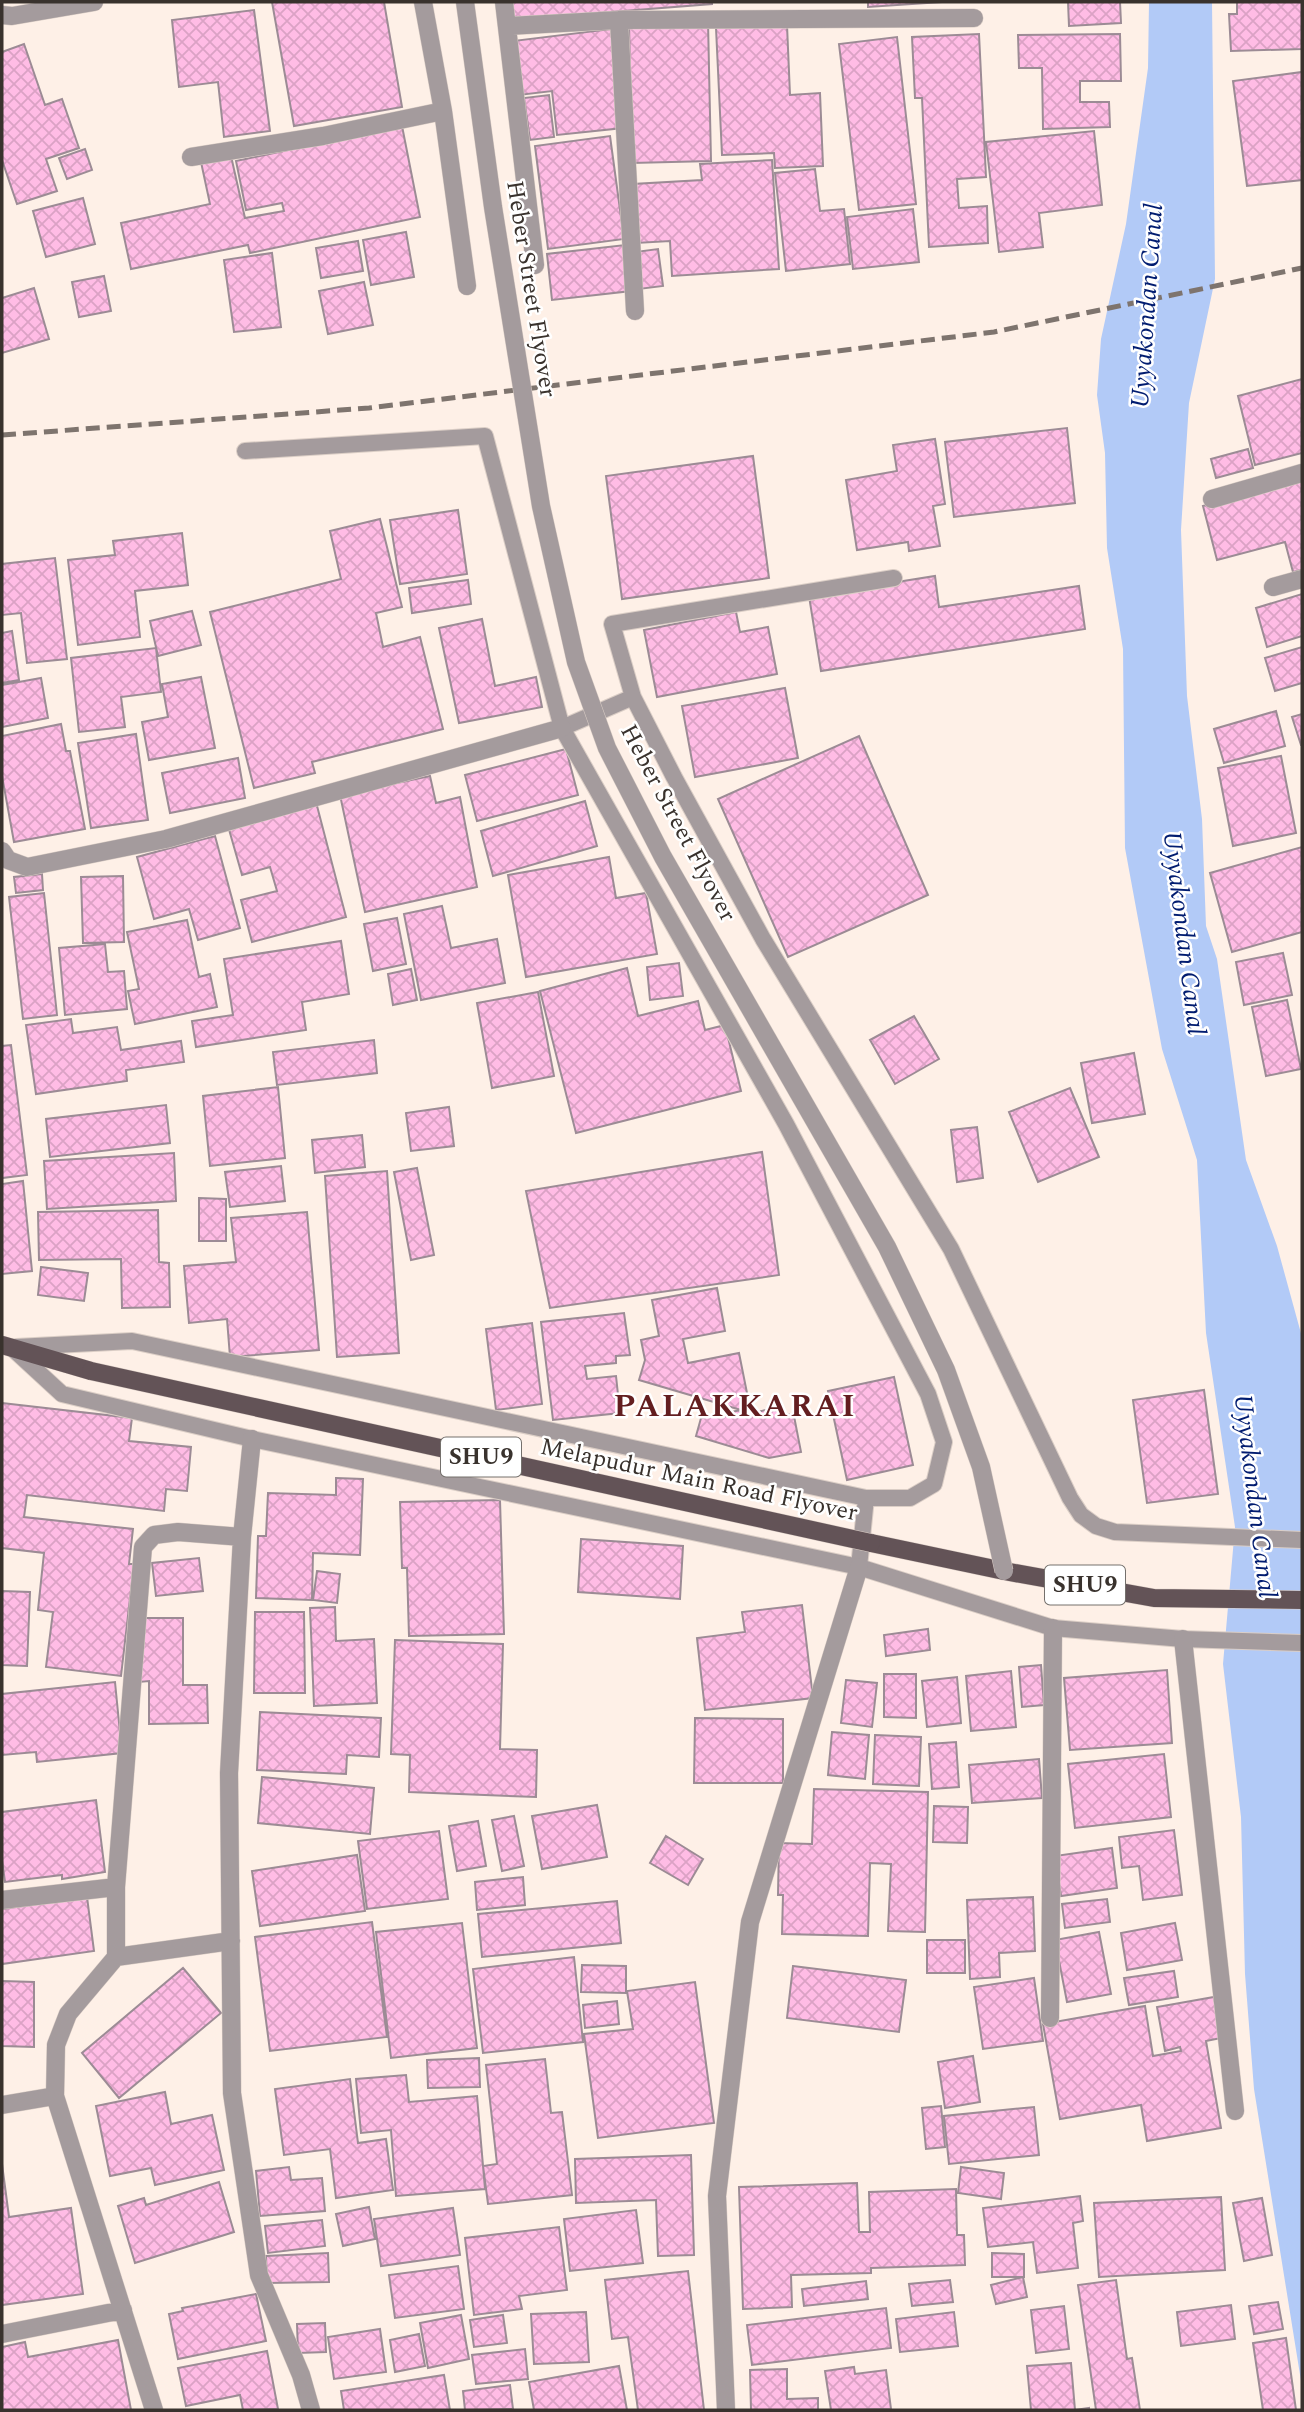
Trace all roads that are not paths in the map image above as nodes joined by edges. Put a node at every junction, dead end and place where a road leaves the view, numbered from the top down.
1 (94, 2) edge
2 (423, 2) edge
3 (464, 2) edge
4 (504, 2) edge
5 (2, 15) edge
6 (974, 18) dead end
7 (619, 20) junction
8 (507, 26) junction
9 (443, 111) junction
10 (191, 157) dead end
11 (535, 265) dead end
12 (467, 286) dead end
13 (635, 311) dead end
14 (245, 451) dead end
15 (1302, 473) edge
16 (1212, 499) dead end
17 (894, 578) dead end
18 (1302, 579) edge
19 (1273, 587) dead end
20 (633, 697) junction
21 (562, 728) junction
22 (2, 851) edge
23 (6, 1346) edge
24 (252, 1438) junction
25 (866, 1498) junction
26 (242, 1537) junction
27 (1302, 1540) edge
28 (859, 1567) junction
29 (1004, 1571) junction
30 (1302, 1600) edge
31 (1054, 1628) junction
32 (1183, 1639) junction
33 (1302, 1643) edge
34 (116, 1887) junction
35 (2, 1900) edge
36 (231, 1941) junction
37 (116, 1957) junction
38 (1050, 2018) dead end
39 (55, 2096) junction
40 (2, 2105) edge
41 (1235, 2111) dead end
42 (123, 2310) junction
43 (2, 2334) edge
44 (154, 2410) edge
45 (310, 2410) edge
46 (726, 2410) edge

1 - 5 street
2 - 9 street
3 - 29 street, Heber Street Flyover, bridge
4 - 8 street
6 - 7 street
7 - 8 street
7 - 13 street
8 - 11 street
9 - 10 street
9 - 12 street
14 - 21 lane
15 - 16 street
17 - 20 lane
18 - 19 street
20 - 21 lane
20 - 27 lane
21 - 22 street
21 - 25 lane
23 - 24 lane
23 - 25 lane
23 - 29 main road, Melapudur Main Road Flyover / SHU9, bridge
24 - 26 street
24 - 28 lane
25 - 28 lane
26 - 34 street
26 - 36 street
28 - 31 lane
28 - 46 street
29 - 30 main road, Melapudur Main Road Flyover / SHU9
31 - 32 lane
31 - 38 street
32 - 33 lane
32 - 41 street
34 - 35 street
34 - 37 street
36 - 37 street
36 - 45 street
37 - 39 street
39 - 40 street
39 - 42 street
42 - 43 street
42 - 44 street

